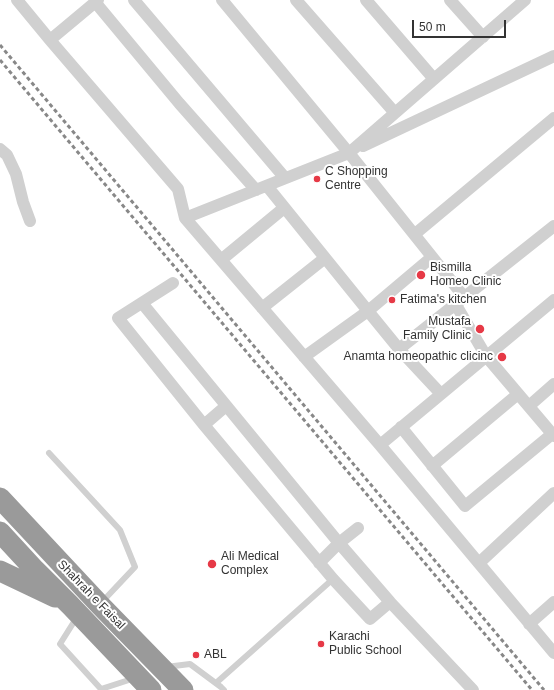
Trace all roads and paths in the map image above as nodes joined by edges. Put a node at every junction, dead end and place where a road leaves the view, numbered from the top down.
1 (17, 0) edge
2 (134, 0) edge
3 (222, 0) edge
4 (296, 0) edge
5 (366, 0) edge
6 (450, 0) edge
7 (526, 0) edge
8 (97, 1) edge
9 (483, 37) junction
10 (50, 40) junction
11 (554, 56) edge
12 (434, 79) junction
13 (395, 114) junction
14 (554, 118) edge
15 (0, 149) edge
16 (349, 153) junction
17 (285, 178) junction
18 (261, 188) junction
19 (284, 208) junction
20 (185, 218) junction
21 (30, 221) dead end
22 (554, 226) edge
23 (415, 234) junction
24 (432, 257) junction
25 (324, 258) junction
26 (221, 260) junction
27 (173, 284) dead end
28 (554, 300) edge
29 (142, 303) junction
30 (456, 304) junction
31 (262, 308) junction
32 (368, 311) junction
33 (399, 349) junction
34 (486, 356) junction
35 (304, 357) junction
36 (554, 384) edge
37 (441, 394) junction
38 (518, 394) junction
39 (226, 406) junction
40 (528, 406) junction
41 (204, 425) junction
42 (400, 428) junction
43 (553, 435) edge
44 (380, 445) junction
45 (49, 453) dead end
46 (432, 466) junction
47 (554, 493) edge
48 (0, 498) edge
49 (358, 528) dead end
50 (0, 532) edge
51 (339, 543) junction
52 (319, 562) junction
53 (479, 563) junction
54 (0, 571) edge
55 (333, 580) junction
56 (390, 602) junction
57 (554, 602) edge
58 (100, 605) junction
59 (74, 609) junction
60 (529, 624) junction
61 (554, 653) edge
62 (162, 668) junction
63 (145, 684) edge
64 (216, 684) junction
65 (183, 690) edge
66 (224, 690) edge
67 (473, 690) edge

1 - 10 street
2 - 17 street
3 - 16 street
4 - 13 street
5 - 12 street
6 - 9 street
7 - 9 street
8 - 10 street
8 - 18 street
9 - 12 street
10 - 20 street
11 - 16 street
12 - 13 street
13 - 16 street
14 - 23 street
15 - 21 street
16 - 17 street
16 - 23 street
17 - 18 street
18 - 19 street
18 - 20 street
19 - 25 street
19 - 26 street
20 - 26 street
22 - 30 street
23 - 24 street
24 - 30 street
24 - 32 street
25 - 31 street
25 - 32 street
26 - 31 street
27 - 29 street
28 - 34 street
29 - 39 street
29 - 41 street
30 - 33 street
30 - 34 street
31 - 35 street
32 - 33 street
32 - 35 street
33 - 37 street
34 - 37 street
34 - 38 street
35 - 44 street
36 - 40 street
37 - 42 street
38 - 40 street
38 - 46 street
39 - 41 street
39 - 51 street
40 - 43 street
41 - 52 street
42 - 44 street
42 - 46 street
43 - 46 street
44 - 53 street
45 - 58 lane
47 - 53 street
48 - 58 highway, Shahrah e Faisal
49 - 51 street
50 - 59 highway, Shahrah e Faisal
51 - 52 street
51 - 56 street
52 - 55 street
53 - 60 street
54 - 59 highway
55 - 56 street
55 - 64 lane
56 - 67 street
57 - 60 street
58 - 62 highway, Shahrah e Faisal
59 - 63 highway, Shahrah e Faisal
59 - 63 lane
60 - 61 street
62 - 64 lane
62 - 65 highway, Shahrah e Faisal
64 - 66 lane

